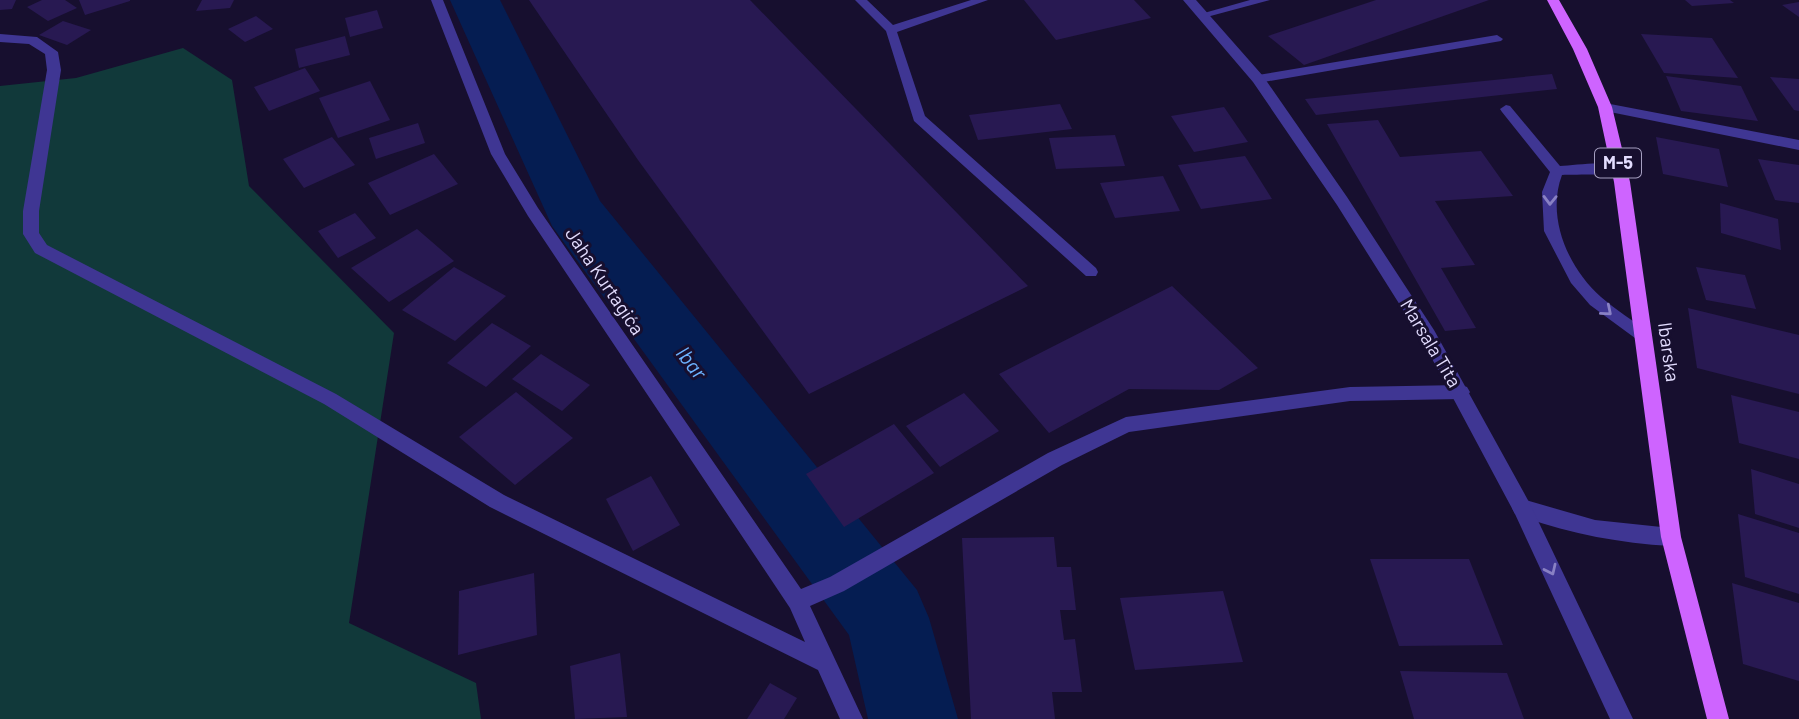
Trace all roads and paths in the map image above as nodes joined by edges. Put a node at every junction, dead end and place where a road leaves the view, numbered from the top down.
1 (861, 0) edge
2 (982, 0) edge
3 (1189, 0) edge
4 (1264, 0) edge
5 (1553, 0) edge
6 (435, 1) edge
7 (1203, 15) junction
8 (891, 30) junction
9 (0, 38) edge
10 (1497, 39) dead end
11 (1258, 79) junction
12 (1605, 107) junction
13 (1506, 109) dead end
14 (1799, 145) edge
15 (1620, 170) junction
16 (1557, 171) junction
17 (1091, 272) dead end
18 (1644, 337) junction
19 (1461, 392) junction
20 (1522, 509) junction
21 (1671, 537) junction
22 (797, 601) junction
23 (826, 663) junction
24 (852, 719) edge
25 (1622, 719) edge
26 (1718, 719) edge

1 - 8 lane
2 - 8 lane
3 - 7 street, Marsala Tita
4 - 7 lane
5 - 12 main road, Ibarska / M-5
6 - 22 street, Jaha Kurtagića
7 - 11 street, Marsala Tita
8 - 17 lane
9 - 23 street
10 - 11 lane
11 - 19 street, Marsala Tita
12 - 14 street
12 - 15 main road, Ibarska / M-5
13 - 16 lane
15 - 16 lane
15 - 18 main road, Ibarska / M-5
16 -> 18 lane
18 - 21 main road, Ibarska / M-5
19 - 20 street, Marsala Tita
19 - 22 street
20 - 21 street
20 -> 25 street, Marsala Tita
21 - 26 main road, Ibarska / M-5
22 - 23 street, Jaha Kurtagića
23 - 24 street, Jaha Kurtagića

